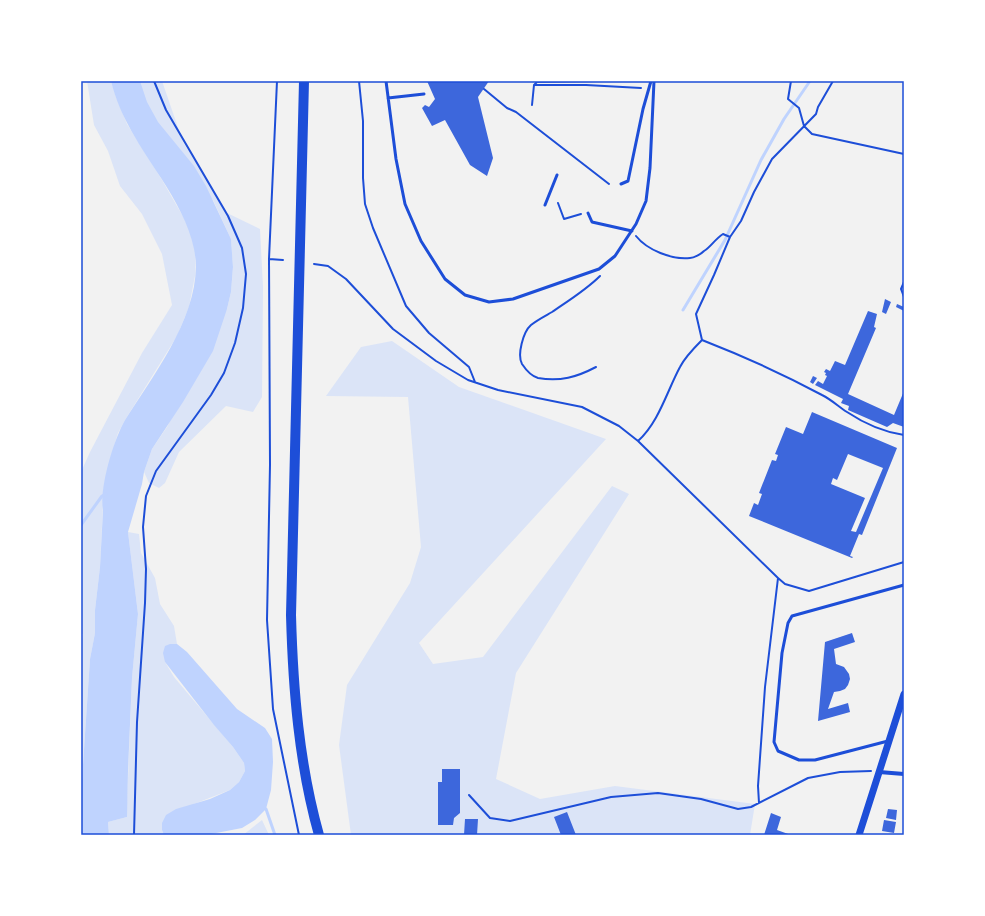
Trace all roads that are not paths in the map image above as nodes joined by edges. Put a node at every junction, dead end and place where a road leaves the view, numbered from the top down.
1 (304, 81) edge
2 (386, 81) edge
3 (653, 81) edge
4 (424, 94) dead end
5 (388, 98) junction
6 (557, 175) dead end
7 (620, 184) dead end
8 (545, 205) dead end
9 (588, 213) dead end
10 (632, 231) junction
11 (904, 585) edge
12 (904, 694) edge
13 (889, 740) junction
14 (879, 772) junction
15 (904, 774) edge
16 (319, 835) edge
17 (859, 835) edge

1 - 16 main road
2 - 5 lane
3 - 7 lane
3 - 10 lane
4 - 5 lane
5 - 10 lane
6 - 8 lane
9 - 10 lane
11 - 13 lane
12 - 13 street
13 - 14 street
14 - 15 street
14 - 17 street

